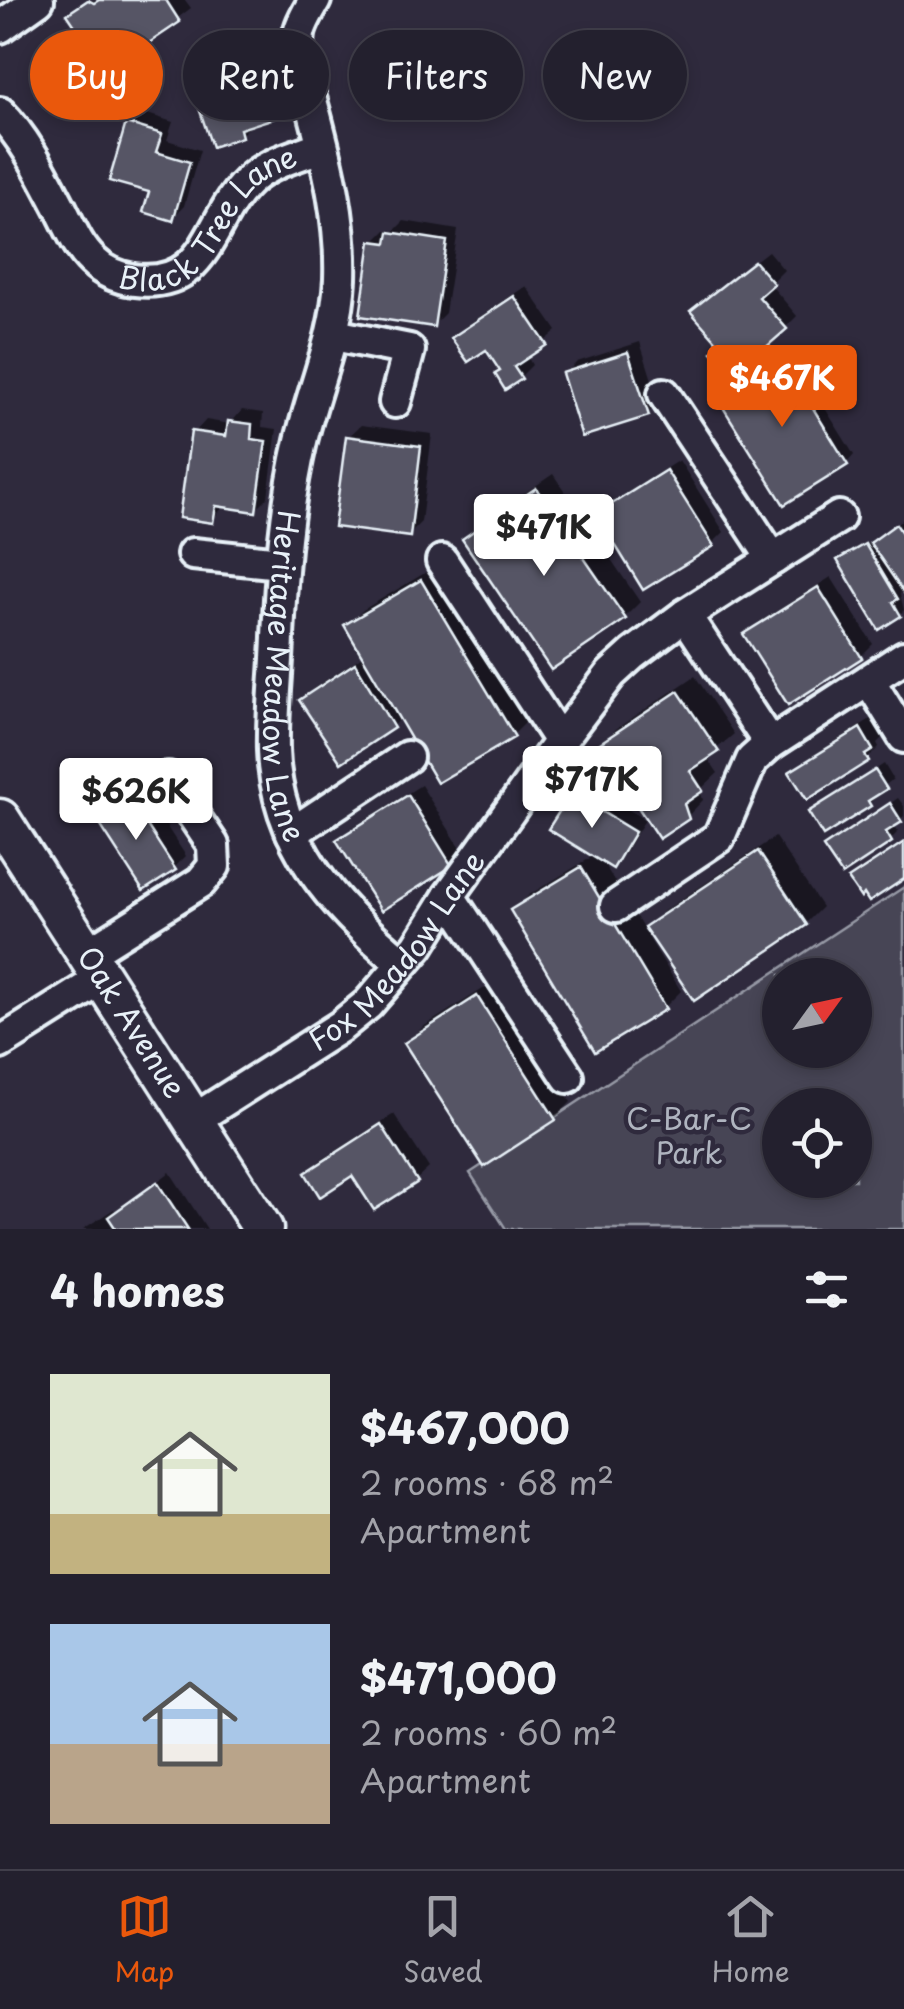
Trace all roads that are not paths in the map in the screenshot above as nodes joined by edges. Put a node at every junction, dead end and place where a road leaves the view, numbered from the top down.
1 (38, 0) edge
2 (315, 0) edge
3 (0, 27) edge
4 (0, 112) edge
5 (322, 146) junction
6 (334, 335) junction
7 (664, 394) dead end
8 (395, 402) dead end
9 (839, 517) dead end
10 (193, 554) dead end
11 (772, 559) junction
12 (442, 561) dead end
13 (281, 563) junction
14 (685, 614) junction
15 (904, 657) edge
16 (868, 680) junction
17 (904, 737) edge
18 (560, 741) junction
19 (770, 744) junction
20 (407, 757) dead end
21 (168, 778) dead end
22 (0, 819) edge
23 (292, 833) junction
24 (449, 896) junction
25 (616, 906) dead end
26 (402, 964) junction
27 (94, 966) junction
28 (0, 1044) edge
29 (568, 1077) dead end
30 (192, 1120) junction
31 (263, 1229) edge

1 - 3 street
2 - 5 street, Heritage Meadow Lane
4 - 5 street, Black Tree Lane
5 - 6 street, Heritage Meadow Lane
6 - 8 street
6 - 13 street, Heritage Meadow Lane
7 - 11 street
9 - 11 street, Fox Meadow Lane
10 - 13 street
11 - 14 street, Fox Meadow Lane
12 - 18 street
13 - 23 street, Heritage Meadow Lane
14 - 18 street, Fox Meadow Lane
14 - 19 street
15 - 16 street
16 - 17 street
16 - 19 street
18 - 24 street, Fox Meadow Lane
19 - 25 street
20 - 23 street
21 - 27 street
22 - 27 main road, Oak Avenue
23 - 26 street, Heritage Meadow Lane
24 - 26 street, Fox Meadow Lane
24 - 29 street
26 - 30 street, Fox Meadow Lane
27 - 28 street
27 - 30 main road, Oak Avenue
30 - 31 main road, Oak Avenue

